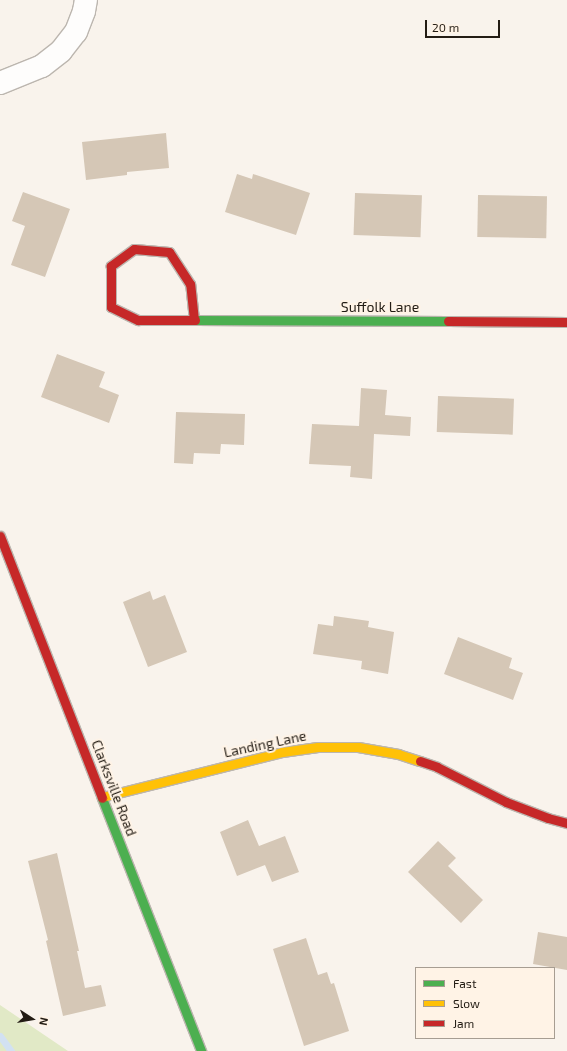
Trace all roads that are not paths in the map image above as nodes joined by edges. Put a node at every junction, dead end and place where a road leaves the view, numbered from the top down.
1 (86, 0) edge
2 (0, 83) edge
3 (194, 320) junction
4 (567, 322) edge
5 (0, 536) edge
6 (102, 797) junction
7 (567, 823) edge
8 (201, 1051) edge

1 - 2 street
3 - 3 street, Suffolk Lane
3 - 4 street, Suffolk Lane
5 - 6 street, Clarksville Road
6 - 7 street, Landing Lane
6 - 8 street, Clarksville Road

